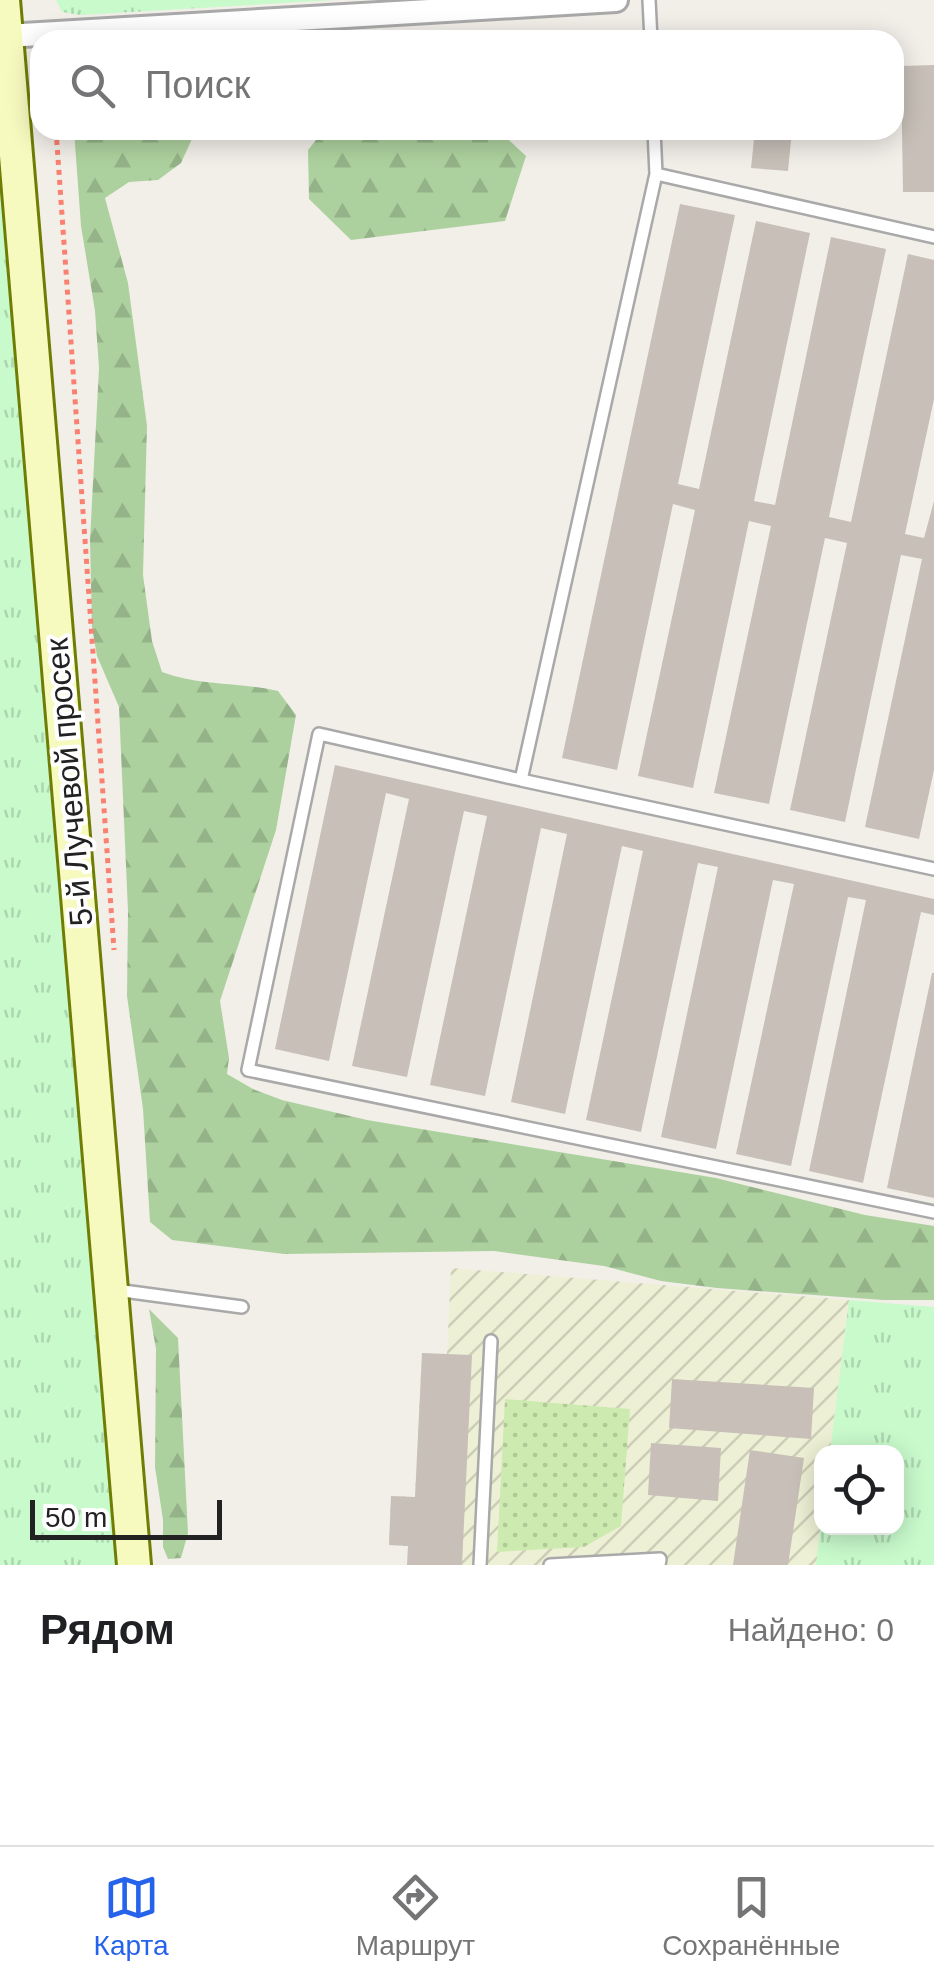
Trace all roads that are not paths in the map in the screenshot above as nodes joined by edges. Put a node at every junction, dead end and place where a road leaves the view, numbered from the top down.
1 (4, 0) edge
2 (616, 0) edge
3 (649, 0) edge
4 (108, 30) edge
5 (650, 30) edge
6 (30, 35) edge
7 (6, 36) junction
8 (654, 140) edge
9 (656, 174) junction
10 (934, 237) edge
11 (521, 780) junction
12 (934, 869) edge
13 (934, 1212) edge
14 (112, 1289) junction
15 (242, 1307) dead end
16 (491, 1341) dead end
17 (134, 1565) edge
18 (480, 1565) edge
19 (550, 1565) edge
20 (660, 1565) edge

1 - 7 street, 5-й Лучевой просек
2 - 4 street
3 - 5 lane
6 - 7 street
7 - 14 street, 5-й Лучевой просек
8 - 9 lane
9 - 10 lane
9 - 11 lane
11 - 12 lane
11 - 13 lane
14 - 15 lane
14 - 17 street, 5-й Лучевой просек
16 - 18 lane
19 - 20 lane

